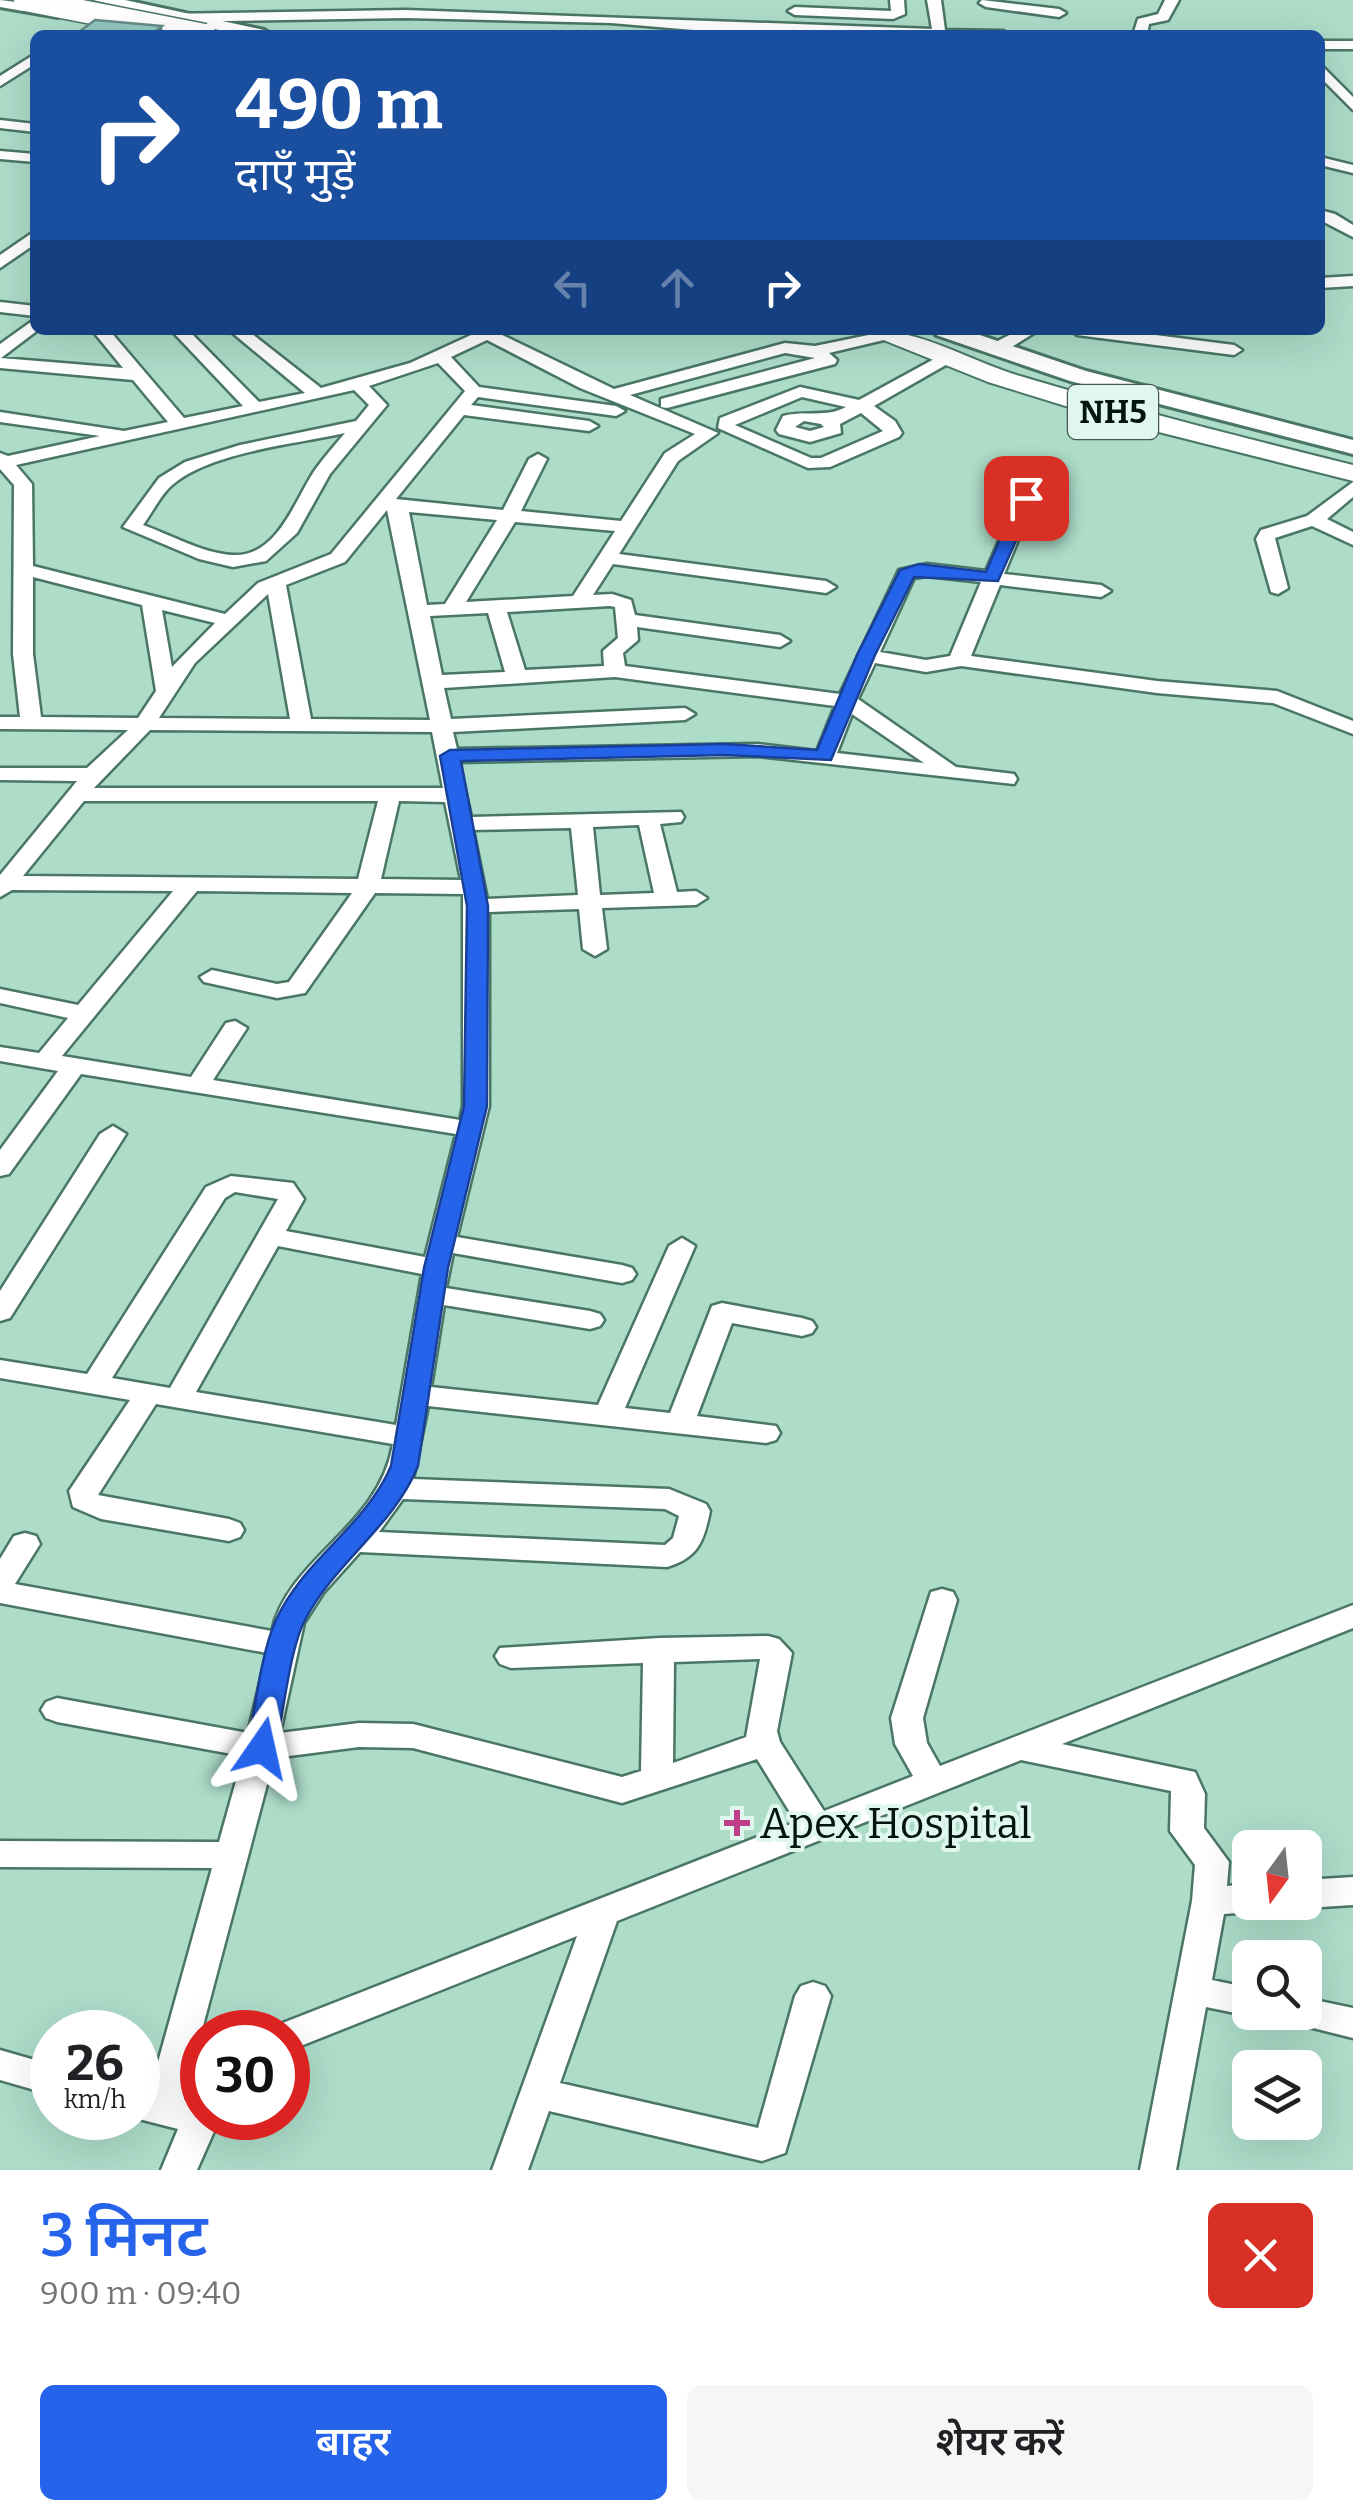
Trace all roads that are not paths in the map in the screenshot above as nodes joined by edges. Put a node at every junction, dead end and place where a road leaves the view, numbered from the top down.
1 (25, 0) edge
2 (57, 0) edge
3 (101, 0) edge
4 (898, 0) edge
5 (934, 0) edge
6 (1172, 0) edge
7 (971, 1) edge
8 (0, 2) edge
9 (988, 2) edge
10 (155, 4) edge
11 (795, 6) edge
12 (1063, 6) edge
13 (295, 7) edge
14 (836, 7) edge
15 (450, 15) junction
16 (181, 16) junction
17 (124, 24) junction
18 (1052, 29) dead end
19 (102, 30) edge
20 (157, 30) edge
21 (179, 30) edge
22 (210, 30) edge
23 (242, 30) edge
24 (458, 30) dead end
25 (677, 30) edge
26 (796, 30) joint
27 (939, 30) edge
28 (1141, 30) edge
29 (1353, 44) edge
30 (1325, 45) edge
31 (30, 61) edge
32 (1325, 74) edge
33 (0, 82) edge
34 (1338, 88) junction
35 (1325, 90) edge
36 (1353, 106) edge
37 (0, 124) edge
38 (30, 127) edge
39 (0, 154) edge
40 (30, 157) edge
41 (1325, 162) edge
42 (1353, 169) edge
43 (1325, 216) edge
44 (1353, 232) edge
45 (30, 240) edge
46 (0, 263) edge
47 (1325, 280) edge
48 (1353, 281) edge
49 (30, 295) edge
50 (7, 308) edge
51 (30, 328) edge
52 (104, 335) edge
53 (184, 335) edge
54 (243, 335) edge
55 (484, 335) edge
56 (496, 335) edge
57 (869, 335) edge
58 (884, 335) edge
59 (886, 335) edge
60 (924, 335) edge
61 (957, 335) edge
62 (1023, 335) edge
63 (1116, 335) edge
64 (996, 350) junction
65 (1234, 350) dead end
66 (815, 352) junction
67 (0, 353) edge
68 (440, 355) junction
69 (942, 362) junction
70 (0, 363) edge
71 (138, 375) junction
72 (357, 383) junction
73 (474, 392) junction
74 (318, 394) junction
75 (614, 403) junction
76 (667, 403) dead end
77 (861, 407) junction
78 (255, 408) junction
79 (458, 409) junction
80 (0, 418) edge
81 (179, 424) junction
82 (360, 424) junction
83 (589, 426) dead end
84 (709, 433) junction
85 (126, 435) junction
86 (764, 447) junction
87 (1353, 447) edge
88 (538, 460) dead end
89 (2, 461) edge
90 (1353, 464) edge
91 (809, 476) dead end
92 (1353, 477) edge
93 (23, 484) junction
94 (1353, 488) edge
95 (0, 490) edge
96 (1056, 500) dead end
97 (392, 504) junction
98 (510, 516) junction
99 (1314, 520) junction
100 (628, 527) junction
101 (1353, 540) edge
102 (608, 558) junction
103 (23, 569) junction
104 (992, 578) junction
105 (276, 582) junction
106 (826, 587) dead end
107 (1278, 588) dead end
108 (1102, 591) dead end
109 (580, 601) junction
110 (152, 602) junction
111 (496, 607) junction
112 (452, 610) junction
113 (419, 611) junction
114 (227, 620) junction
115 (626, 620) junction
116 (780, 640) dead end
117 (866, 655) junction
118 (959, 660) junction
119 (614, 670) junction
120 (516, 676) junction
121 (434, 682) junction
122 (166, 691) junction
123 (846, 701) junction
124 (685, 714) dead end
125 (0, 723) edge
126 (31, 723) junction
127 (144, 724) junction
128 (301, 724) junction
129 (444, 726) junction
130 (1353, 728) edge
131 (450, 756) junction
132 (824, 756) junction
133 (951, 772) junction
134 (0, 774) edge
135 (93, 775) junction
136 (1006, 779) dead end
137 (78, 794) junction
138 (390, 795) junction
139 (455, 795) junction
140 (648, 818) junction
141 (673, 818) dead end
142 (580, 820) junction
143 (460, 824) junction
144 (190, 885) junction
145 (4, 886) edge
146 (368, 886) junction
147 (476, 897) junction
148 (696, 898) dead end
149 (668, 900) junction
150 (592, 902) junction
151 (595, 950) dead end
152 (212, 977) dead end
153 (0, 996) edge
154 (84, 1014) junction
155 (235, 1028) dead end
156 (0, 1054) edge
157 (45, 1062) junction
158 (74, 1066) junction
159 (197, 1086) junction
160 (471, 1130) junction
161 (114, 1134) dead end
162 (0, 1168) edge
163 (272, 1237) junction
164 (682, 1246) dead end
165 (437, 1269) junction
166 (622, 1274) dead end
167 (0, 1312) edge
168 (590, 1320) dead end
169 (802, 1327) dead end
170 (0, 1370) edge
171 (94, 1385) junction
172 (415, 1396) junction
173 (163, 1397) junction
174 (607, 1416) junction
175 (680, 1424) junction
176 (766, 1434) dead end
177 (410, 1438) junction
178 (395, 1488) junction
179 (229, 1530) dead end
180 (352, 1541) junction
181 (25, 1544) dead end
182 (0, 1582) edge
183 (0, 1592) edge
184 (942, 1600) dead end
185 (1353, 1616) edge
186 (282, 1644) junction
187 (659, 1649) junction
188 (511, 1656) dead end
189 (57, 1710) dead end
190 (764, 1744) junction
191 (262, 1748) junction
192 (1020, 1748) junction
193 (934, 1783) junction
194 (650, 1784) junction
195 (818, 1829) junction
196 (0, 1854) edge
197 (231, 1855) junction
198 (1353, 1890) edge
199 (1322, 1893) edge
200 (1232, 1899) edge
201 (1209, 1901) junction
202 (603, 1913) junction
203 (1192, 1990) junction
204 (813, 1996) dead end
205 (1232, 1998) edge
206 (1322, 2016) edge
207 (1353, 2023) edge
208 (310, 2027) edge
209 (0, 2065) edge
210 (30, 2074) edge
211 (169, 2091) edge
212 (538, 2092) junction
213 (192, 2140) edge
214 (179, 2170) edge
215 (510, 2170) edge
216 (1158, 2170) edge

1 - 21 highway, bridge
2 - 22 highway, bridge
3 - 10 main road
4 - 14 street
5 - 27 street
6 - 28 street
7 - 9 street
8 - 17 main road
9 - 12 street
10 - 16 main road
11 - 14 street
11 - 26 street
12 - 18 street
13 - 15 street
13 - 16 street
15 - 24 street
15 - 25 street
16 - 17 street
16 - 23 main road
17 - 19 street
17 - 20 main road
25 - 26 street
29 - 30 street
31 - 33 street
32 - 34 street
34 - 35 street
34 - 36 street
37 - 38 street
39 - 40 street
41 - 42 street
43 - 44 street
45 - 46 street
47 - 48 street
49 - 50 street
51 - 67 street
52 - 71 street
53 - 78 street
54 - 74 street
55 - 68 street
56 - 75 street
57 - 66 street
58 - 69 main road
59 - 92 highway, NH5
60 - 90 highway, NH5
61 - 64 main road
62 - 64 street
63 - 65 street
64 - 87 main road
66 - 75 street
66 - 76 street
68 - 72 street
68 - 73 street
69 - 77 street
69 - 92 main road
70 - 71 street
71 - 81 street
72 - 74 street
72 - 82 street
73 - 75 street
73 - 79 street
74 - 78 street
75 - 84 street
77 - 86 street
77 - 86 street
77 - 86 street
78 - 81 street
79 - 83 street
79 - 97 street
80 - 85 street
81 - 85 street
82 - 82 street
84 - 91 street
84 - 100 street
85 - 89 street
88 - 98 street
89 - 93 street
93 - 95 street
93 - 103 street
94 - 99 street
96 - 104 street
97 - 98 street
97 - 105 street
97 - 113 street
98 - 100 street
98 - 112 street
99 - 101 street
99 - 107 street
100 - 102 street
102 - 106 street
102 - 109 street
103 - 110 street
103 - 126 street
104 - 108 street
104 - 117 street
104 - 118 street
105 - 114 street
105 - 128 street
109 - 111 street
109 - 115 street
110 - 114 street
110 - 122 street
111 - 112 street
111 - 120 street
112 - 113 street
113 - 121 street
114 - 122 street
115 - 116 street
115 - 119 street
117 - 118 street
117 - 123 street
118 - 130 street
119 - 120 street
119 - 123 street
120 - 121 street
121 - 129 street
122 - 127 street
123 - 132 street
123 - 133 street
124 - 129 street
125 - 126 street
126 - 127 street
127 - 128 street
127 - 135 street
128 - 129 street
129 - 131 street
131 - 132 street
131 - 139 street
132 - 133 street
133 - 136 street
134 - 135 street
135 - 137 street
137 - 138 street
137 - 145 street
138 - 139 street
138 - 146 street
139 - 143 street
140 - 141 street
140 - 142 street
140 - 149 street
142 - 143 street
142 - 150 street
143 - 147 street
144 - 145 street
144 - 146 street
144 - 154 street
146 - 147 street
146 - 152 street
147 - 150 street
147 - 160 street
148 - 149 street
149 - 150 street
150 - 151 street
153 - 154 street
154 - 157 street
155 - 159 street
156 - 157 street
157 - 158 street
158 - 159 street
158 - 162 street
159 - 160 street
160 - 165 street
161 - 167 street
163 - 165 street
163 - 171 street
163 - 173 street
164 - 174 street
165 - 166 street
165 - 168 street
165 - 172 street
169 - 175 street
170 - 171 street
171 - 173 street
172 - 174 street
172 - 177 street
173 - 177 street
173 - 179 street
174 - 175 street
175 - 176 street
177 - 178 street
178 - 180 street
178 - 180 street
180 - 186 street
181 - 182 street
183 - 186 street
184 - 193 street
185 - 192 street
186 - 191 street
187 - 188 street
187 - 190 street
187 - 194 street
189 - 191 street
190 - 194 street
190 - 195 street
191 - 194 street
191 - 197 street
192 - 193 street
192 - 201 street
193 - 195 street
195 - 202 street
196 - 197 street
197 - 211 street
198 - 199 street
200 - 201 street
201 - 203 street
202 - 208 street
202 - 212 street
203 - 205 street
203 - 216 street
204 - 212 street
206 - 207 street
209 - 210 street
212 - 215 street
213 - 214 street

